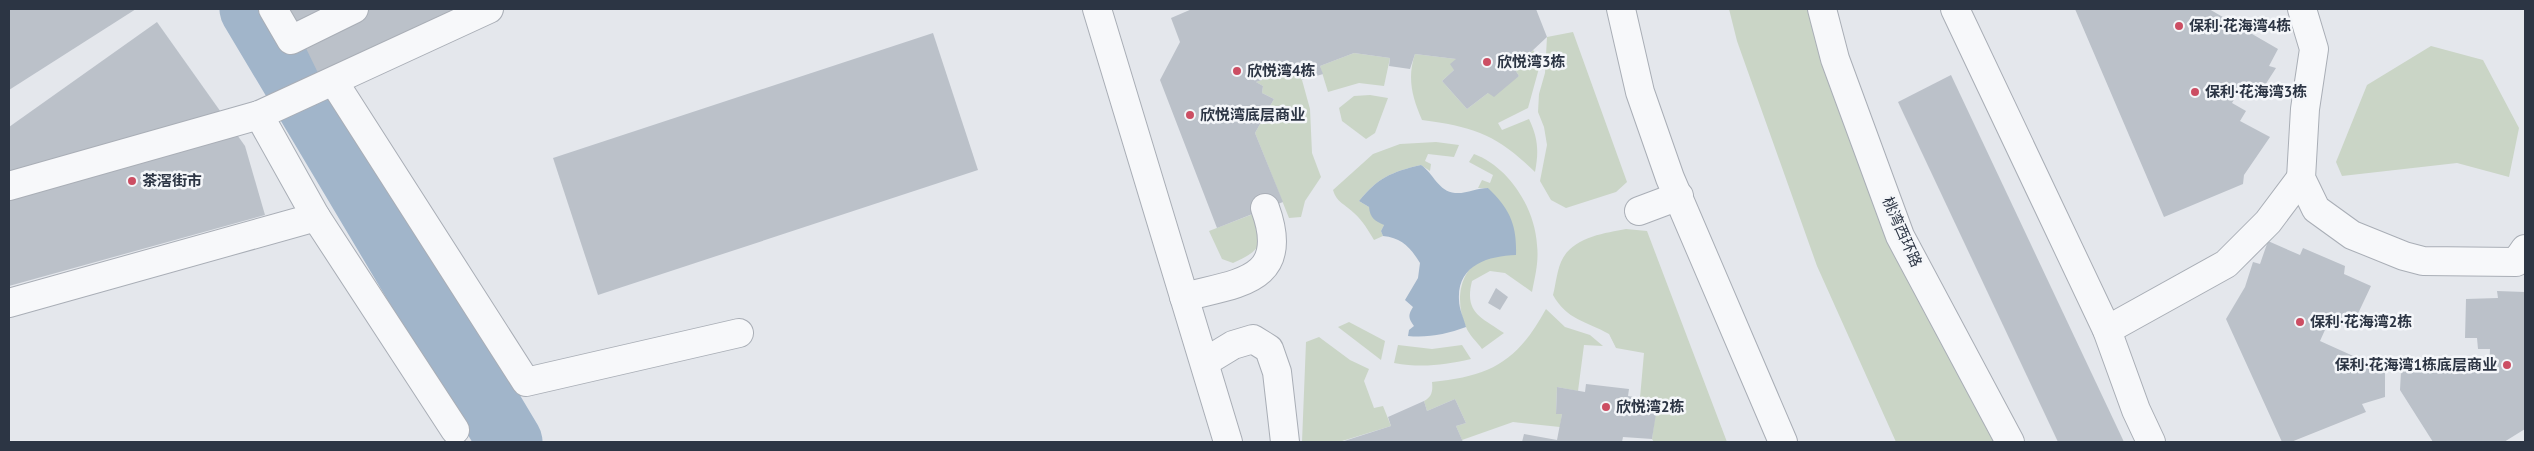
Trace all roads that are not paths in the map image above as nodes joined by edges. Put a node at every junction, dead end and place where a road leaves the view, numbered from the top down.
1 (273, 9) edge
2 (354, 9) edge
3 (489, 9) edge
4 (1096, 9) edge
5 (1622, 9) edge
6 (1822, 9) edge
7 (1955, 9) edge
8 (2302, 9) edge
9 (334, 82) junction
10 (269, 111) junction
11 (2301, 178) junction
12 (9, 186) edge
13 (1679, 196) junction
14 (1265, 208) dead end
15 (1639, 211) dead end
16 (316, 217) junction
17 (2525, 249) edge
18 (1184, 297) junction
19 (9, 302) edge
20 (2107, 330) junction
21 (739, 333) dead end
22 (1205, 362) junction
23 (455, 430) dead end
24 (1228, 442) edge
25 (1285, 442) edge
26 (1783, 442) edge
27 (2010, 442) edge
28 (2151, 442) edge

1 - 2 street
3 - 9 street
4 - 18 street
5 - 13 street
6 - 27 street, 桃湾西环路
7 - 20 street
8 - 11 street
9 - 10 street
9 - 21 street
10 - 12 street
10 - 16 street
11 - 17 street
11 - 20 street
13 - 15 street
13 - 26 street
14 - 18 street
16 - 19 street
16 - 23 street
18 - 22 street
20 - 28 street
22 - 24 street
22 - 25 street

